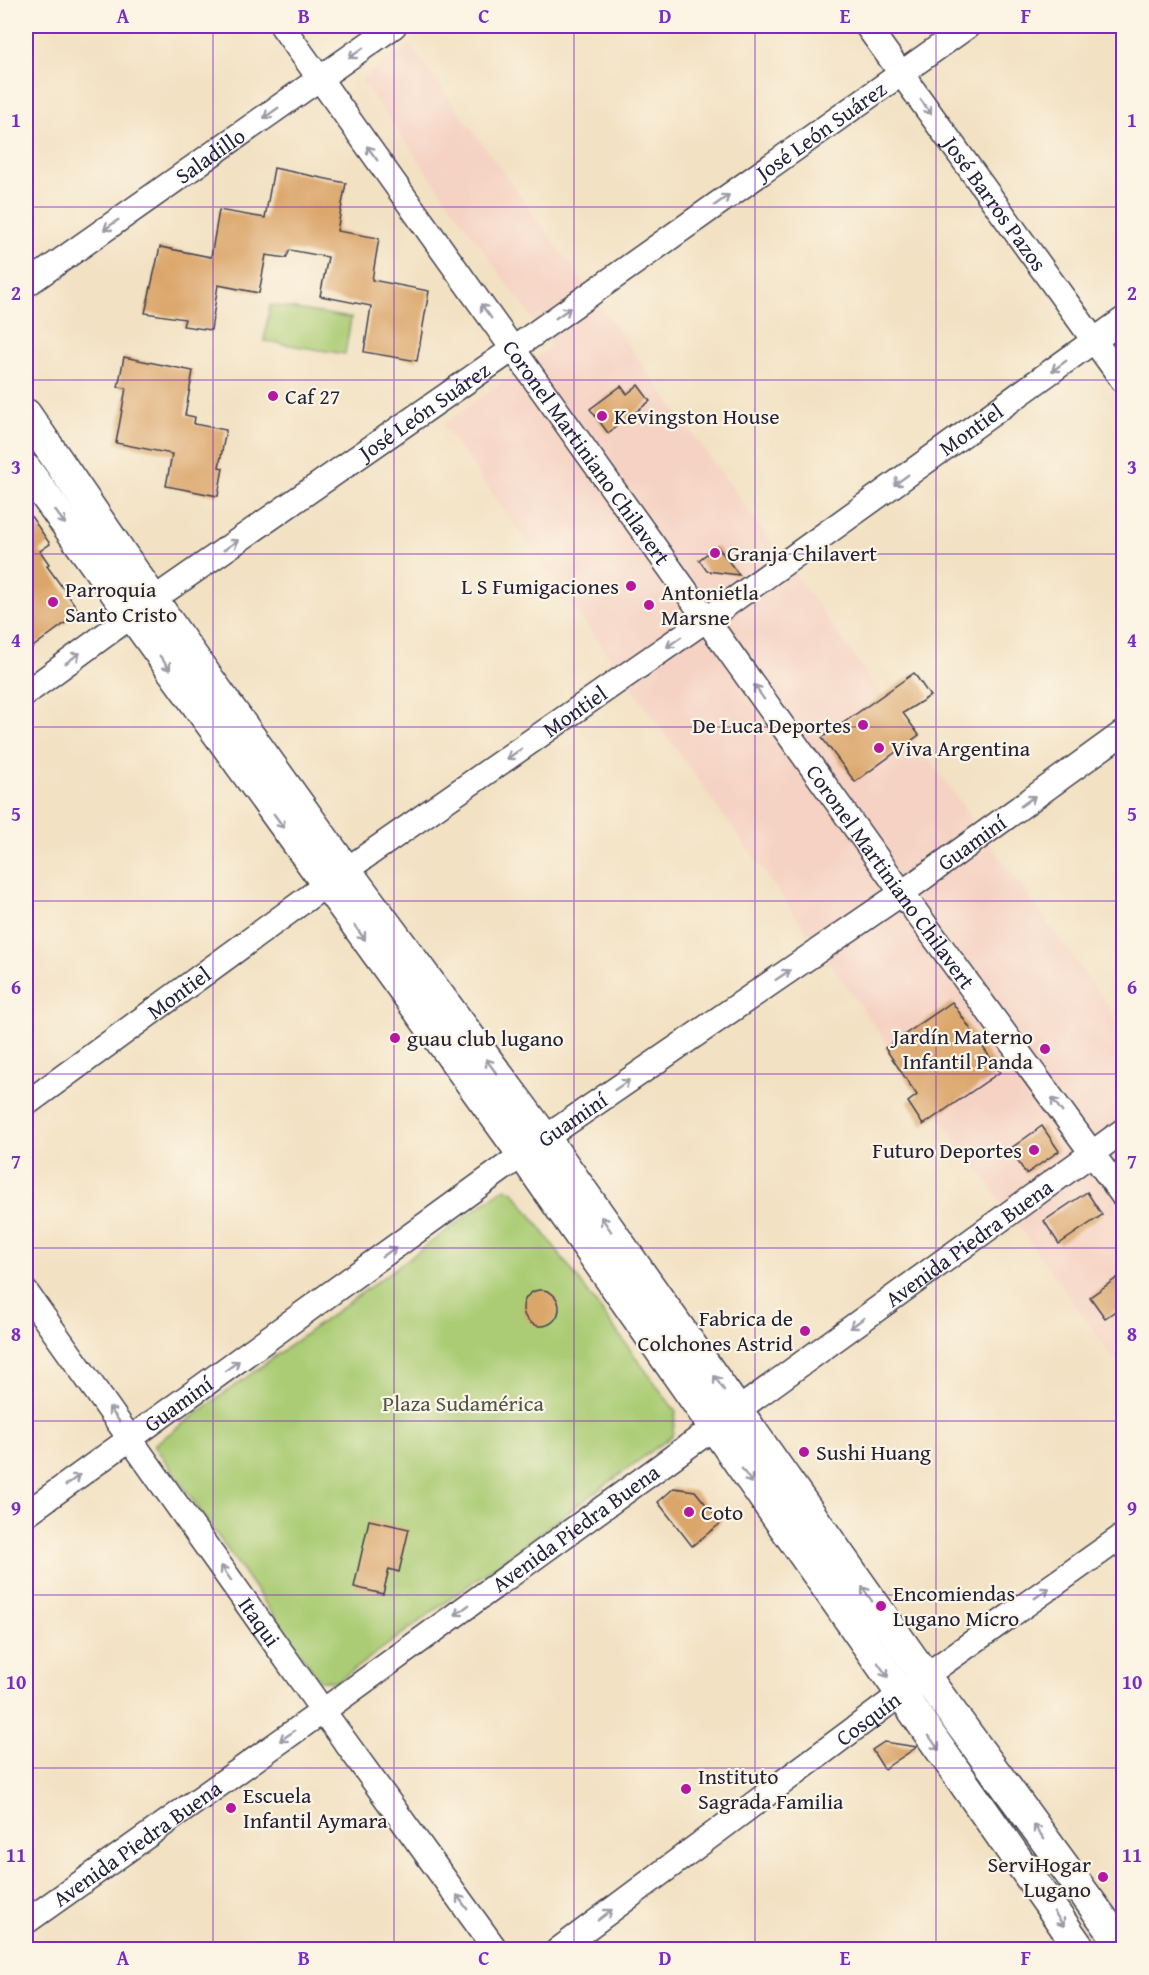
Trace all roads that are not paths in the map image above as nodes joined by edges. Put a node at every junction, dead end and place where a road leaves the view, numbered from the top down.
1 (282, 26) edge
2 (394, 26) edge
3 (867, 26) edge
4 (968, 26) edge
5 (901, 73) junction
6 (319, 80) junction
7 (26, 285) edge
8 (1124, 319) edge
9 (1094, 341) junction
10 (513, 349) junction
11 (1124, 382) edge
12 (26, 414) edge
13 (26, 469) edge
14 (142, 607) junction
15 (707, 619) junction
16 (26, 693) edge
17 (1124, 732) edge
18 (336, 878) junction
19 (902, 893) junction
20 (26, 1104) edge
21 (1124, 1130) edge
22 (534, 1146) junction
23 (1091, 1153) junction
24 (1124, 1197) edge
25 (26, 1292) edge
26 (738, 1410) junction
27 (714, 1428) junction
28 (132, 1438) junction
29 (26, 1514) edge
30 (1124, 1536) edge
31 (925, 1676) junction
32 (900, 1695) junction
33 (323, 1711) junction
34 (26, 1922) edge
35 (1122, 1948) edge
36 (496, 1950) edge
37 (558, 1950) edge
38 (1081, 1950) edge

1 - 6 street, Coronel Martiniano Chilavert
2 -> 6 street, Saladillo
3 - 5 street, José Barros Pazos
4 - 5 street, José León Suárez
5 -> 9 street, José Barros Pazos
10 -> 5 street, José León Suárez
6 -> 7 street, Saladillo
10 -> 6 street, Coronel Martiniano Chilavert
8 - 9 street, Montiel
9 - 11 street, José Barros Pazos
9 -> 15 street, Montiel
14 -> 10 street, José León Suárez
10 - 15 street, Coronel Martiniano Chilavert
12 - 14 main road
13 -> 14 main road
16 -> 14 street, José León Suárez
14 - 18 main road
15 -> 18 street, Montiel
19 -> 15 street, Coronel Martiniano Chilavert
19 -> 17 street, Guaminí
18 - 20 street, Montiel
18 - 22 main road
22 -> 19 street, Guaminí
23 -> 19 street, Coronel Martiniano Chilavert
21 - 23 street, Avenida Piedra Buena
26 -> 22 main road
22 - 27 main road
28 -> 22 street, Guaminí
23 - 24 street, Coronel Martiniano Chilavert
23 -> 26 street, Avenida Piedra Buena
28 -> 25 street, Itaqui
26 - 27 street, Avenida Piedra Buena
31 -> 26 main road
27 -> 32 main road
27 -> 33 street, Avenida Piedra Buena
29 -> 28 street, Guaminí
33 -> 28 street, Itaqui
31 -> 30 street, Cosquín
31 - 32 street, Cosquín
35 -> 31 main road
37 -> 32 street, Cosquín
32 -> 38 main road
33 -> 34 street, Avenida Piedra Buena
36 -> 33 street, Itaqui

